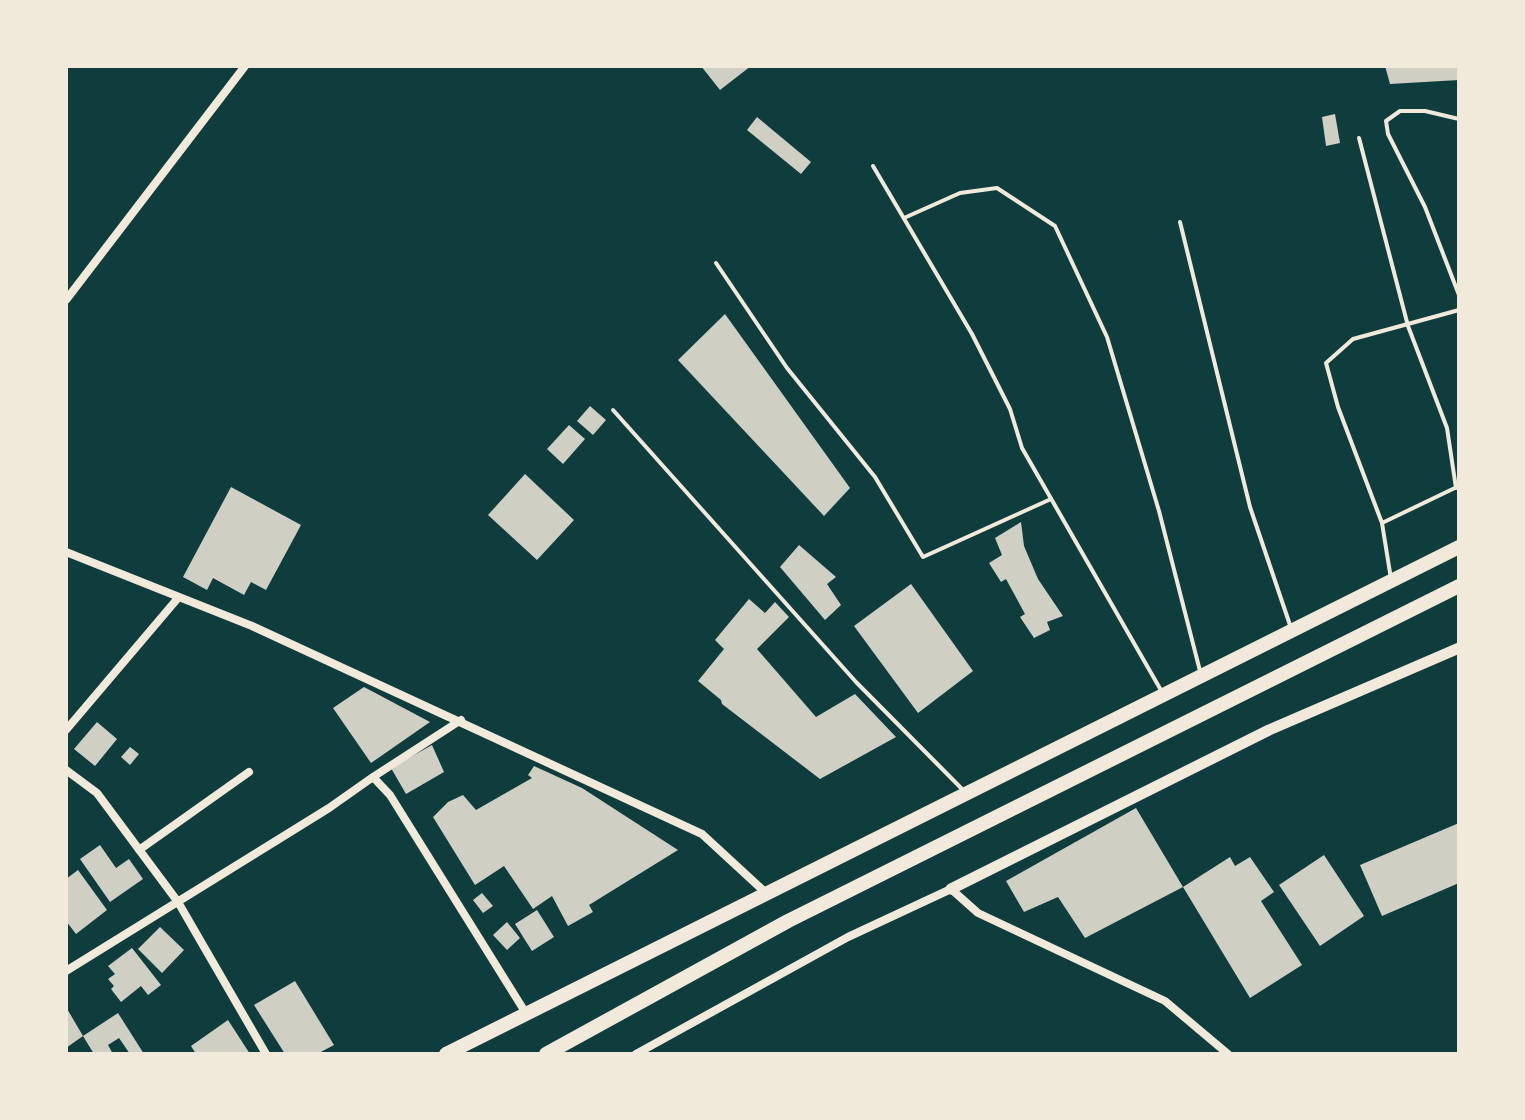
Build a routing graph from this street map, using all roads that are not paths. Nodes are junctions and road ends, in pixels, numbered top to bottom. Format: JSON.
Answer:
{"nodes":[{"id":1,"x":245,"y":66,"type":"edge"},
{"id":2,"x":1459,"y":119,"type":"edge"},
{"id":3,"x":1359,"y":138,"type":"dead end"},
{"id":4,"x":873,"y":166,"type":"dead end"},
{"id":5,"x":904,"y":218,"type":"junction"},
{"id":6,"x":1180,"y":222,"type":"dead end"},
{"id":7,"x":716,"y":263,"type":"dead end"},
{"id":8,"x":1459,"y":295,"type":"edge"},
{"id":9,"x":66,"y":300,"type":"edge"},
{"id":10,"x":1459,"y":310,"type":"edge"},
{"id":11,"x":1408,"y":326,"type":"junction"},
{"id":12,"x":613,"y":410,"type":"dead end"},
{"id":13,"x":1458,"y":487,"type":"edge"},
{"id":14,"x":1051,"y":499,"type":"junction"},
{"id":15,"x":1382,"y":523,"type":"junction"},
{"id":16,"x":1459,"y":547,"type":"edge"},
{"id":17,"x":66,"y":552,"type":"edge"},
{"id":18,"x":1391,"y":581,"type":"junction"},
{"id":19,"x":1459,"y":586,"type":"edge"},
{"id":20,"x":178,"y":598,"type":"junction"},
{"id":21,"x":1292,"y":631,"type":"junction"},
{"id":22,"x":1459,"y":648,"type":"edge"},
{"id":23,"x":1201,"y":676,"type":"junction"},
{"id":24,"x":1164,"y":695,"type":"junction"},
{"id":25,"x":461,"y":720,"type":"junction"},
{"id":26,"x":66,"y":730,"type":"edge"},
{"id":27,"x":66,"y":770,"type":"edge"},
{"id":28,"x":249,"y":772,"type":"dead end"},
{"id":29,"x":373,"y":777,"type":"junction"},
{"id":30,"x":966,"y":793,"type":"junction"},
{"id":31,"x":139,"y":850,"type":"junction"},
{"id":32,"x":951,"y":889,"type":"junction"},
{"id":33,"x":766,"y":893,"type":"junction"},
{"id":34,"x":178,"y":902,"type":"junction"},
{"id":35,"x":66,"y":971,"type":"edge"},
{"id":36,"x":527,"y":1015,"type":"junction"},
{"id":37,"x":266,"y":1054,"type":"edge"},
{"id":38,"x":446,"y":1054,"type":"edge"},
{"id":39,"x":546,"y":1054,"type":"edge"},
{"id":40,"x":636,"y":1054,"type":"edge"},
{"id":41,"x":1228,"y":1054,"type":"edge"}],
"edges":[{"from":1,"to":9,"type":"street"},
{"from":2,"to":8,"type":"lane"},
{"from":3,"to":11,"type":"lane"},
{"from":4,"to":5,"type":"lane"},
{"from":5,"to":14,"type":"lane"},
{"from":5,"to":23,"type":"lane"},
{"from":6,"to":21,"type":"lane"},
{"from":7,"to":14,"type":"lane"},
{"from":10,"to":11,"type":"lane"},
{"from":11,"to":13,"type":"lane"},
{"from":11,"to":15,"type":"lane"},
{"from":12,"to":30,"type":"lane"},
{"from":13,"to":15,"type":"lane"},
{"from":14,"to":24,"type":"lane"},
{"from":15,"to":18,"type":"lane"},
{"from":16,"to":18,"type":"highway"},
{"from":17,"to":20,"type":"street"},
{"from":18,"to":21,"type":"highway"},
{"from":19,"to":39,"type":"highway"},
{"from":20,"to":25,"type":"street"},
{"from":20,"to":26,"type":"street"},
{"from":21,"to":23,"type":"highway"},
{"from":22,"to":32,"type":"street"},
{"from":23,"to":24,"type":"highway"},
{"from":24,"to":30,"type":"highway"},
{"from":25,"to":29,"type":"street"},
{"from":25,"to":33,"type":"street"},
{"from":27,"to":31,"type":"street"},
{"from":28,"to":31,"type":"street"},
{"from":29,"to":34,"type":"street"},
{"from":29,"to":36,"type":"street"},
{"from":30,"to":33,"type":"highway"},
{"from":31,"to":34,"type":"street"},
{"from":32,"to":40,"type":"street"},
{"from":32,"to":41,"type":"street"},
{"from":33,"to":36,"type":"highway"},
{"from":34,"to":35,"type":"street"},
{"from":34,"to":37,"type":"street"},
{"from":36,"to":38,"type":"highway"}]}
